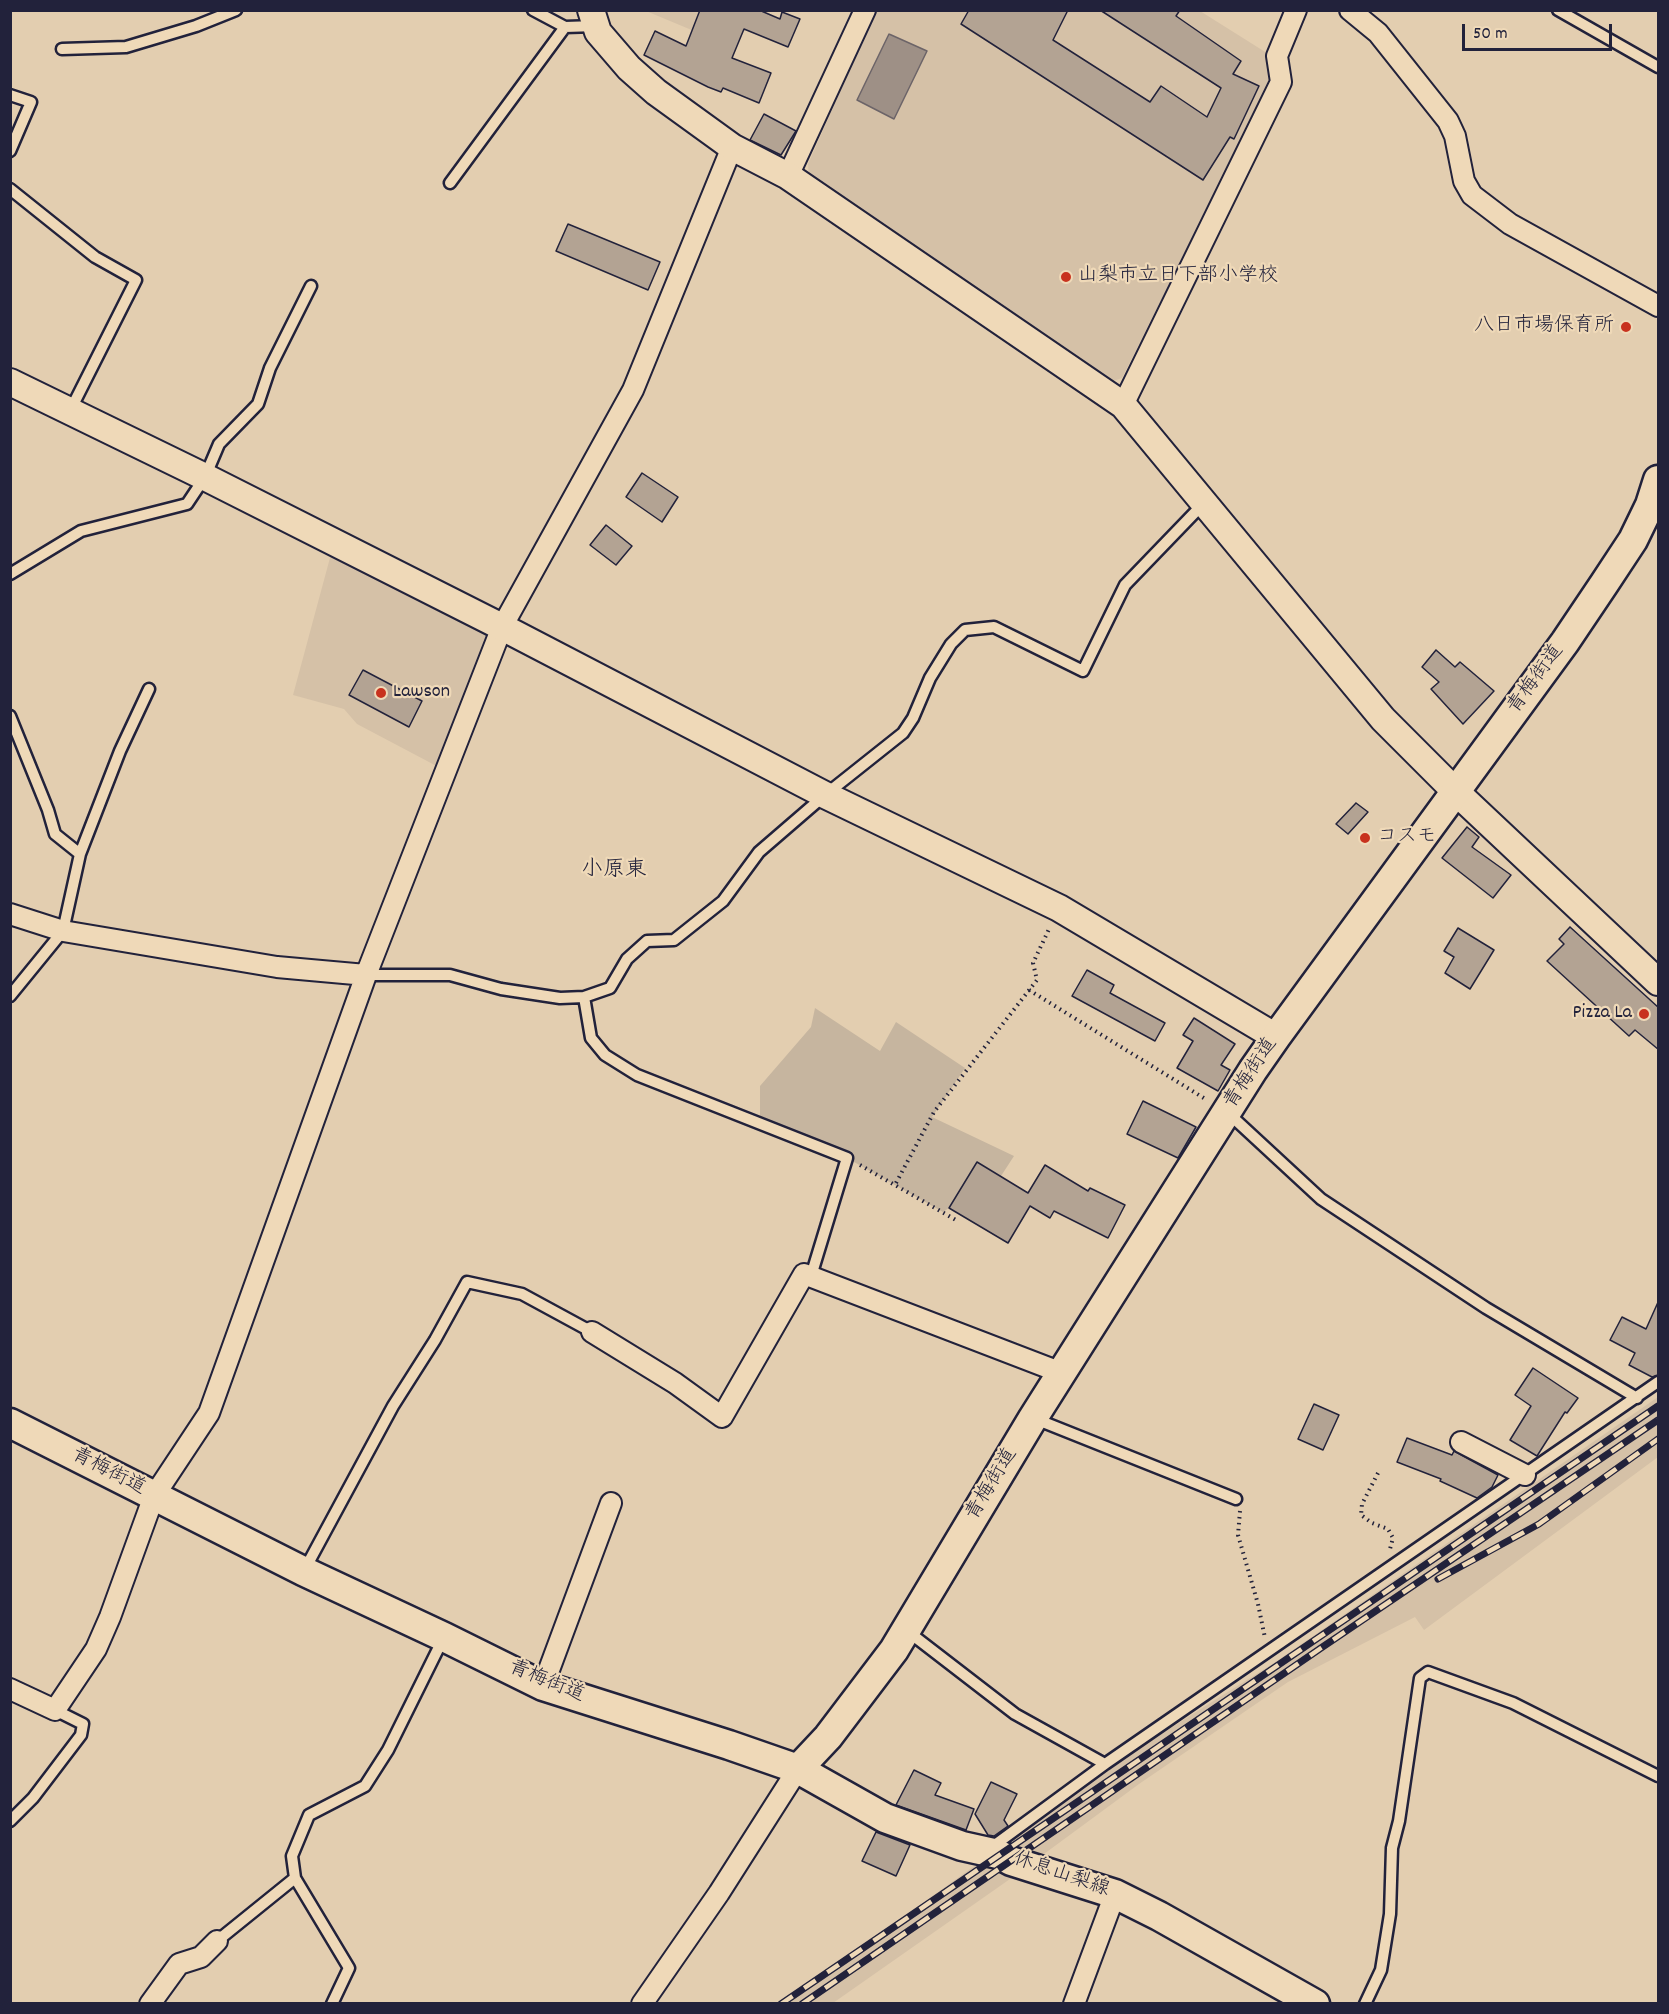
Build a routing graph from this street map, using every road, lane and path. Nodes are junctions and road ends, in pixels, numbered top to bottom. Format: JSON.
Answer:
{"nodes":[{"id":1,"x":236,"y":10,"type":"edge"},
{"id":2,"x":533,"y":10,"type":"edge"},
{"id":3,"x":865,"y":10,"type":"edge"},
{"id":4,"x":1296,"y":10,"type":"edge"},
{"id":5,"x":1350,"y":10,"type":"edge"},
{"id":6,"x":1558,"y":10,"type":"edge"},
{"id":7,"x":594,"y":18,"type":"edge"},
{"id":8,"x":565,"y":27,"type":"junction"},
{"id":9,"x":62,"y":49,"type":"dead end"},
{"id":10,"x":1659,"y":67,"type":"edge"},
{"id":11,"x":10,"y":95,"type":"edge"},
{"id":12,"x":732,"y":147,"type":"junction"},
{"id":13,"x":10,"y":151,"type":"edge"},
{"id":14,"x":788,"y":176,"type":"junction"},
{"id":15,"x":450,"y":183,"type":"dead end"},
{"id":16,"x":10,"y":189,"type":"edge"},
{"id":17,"x":311,"y":286,"type":"dead end"},
{"id":18,"x":1659,"y":306,"type":"edge"},
{"id":19,"x":10,"y":382,"type":"edge"},
{"id":20,"x":1124,"y":405,"type":"junction"},
{"id":21,"x":70,"y":411,"type":"junction"},
{"id":22,"x":205,"y":477,"type":"junction"},
{"id":23,"x":1656,"y":497,"type":"edge"},
{"id":24,"x":1204,"y":503,"type":"junction"},
{"id":25,"x":10,"y":574,"type":"edge"},
{"id":26,"x":502,"y":627,"type":"junction"},
{"id":27,"x":149,"y":689,"type":"dead end"},
{"id":28,"x":10,"y":716,"type":"edge"},
{"id":29,"x":1455,"y":791,"type":"junction"},
{"id":30,"x":825,"y":795,"type":"junction"},
{"id":31,"x":80,"y":854,"type":"junction"},
{"id":32,"x":1059,"y":908,"type":"junction"},
{"id":33,"x":10,"y":914,"type":"edge"},
{"id":34,"x":63,"y":931,"type":"junction"},
{"id":35,"x":366,"y":975,"type":"junction"},
{"id":36,"x":1659,"y":982,"type":"edge"},
{"id":37,"x":1029,"y":990,"type":"junction"},
{"id":38,"x":10,"y":996,"type":"edge"},
{"id":39,"x":584,"y":997,"type":"junction"},
{"id":40,"x":1276,"y":1037,"type":"junction"},
{"id":41,"x":1227,"y":1112,"type":"junction"},
{"id":42,"x":846,"y":1158,"type":"junction"},
{"id":43,"x":896,"y":1183,"type":"junction"},
{"id":44,"x":956,"y":1220,"type":"dead end"},
{"id":45,"x":811,"y":1276,"type":"junction"},
{"id":46,"x":592,"y":1332,"type":"joint"},
{"id":47,"x":1062,"y":1373,"type":"junction"},
{"id":48,"x":1659,"y":1382,"type":"edge"},
{"id":49,"x":1637,"y":1398,"type":"junction"},
{"id":50,"x":1033,"y":1418,"type":"junction"},
{"id":51,"x":10,"y":1423,"type":"edge"},
{"id":52,"x":1461,"y":1442,"type":"dead end"},
{"id":53,"x":1378,"y":1473,"type":"dead end"},
{"id":54,"x":1525,"y":1475,"type":"junction"},
{"id":55,"x":154,"y":1496,"type":"junction"},
{"id":56,"x":1236,"y":1499,"type":"joint"},
{"id":57,"x":611,"y":1503,"type":"dead end"},
{"id":58,"x":303,"y":1571,"type":"junction"},
{"id":59,"x":1383,"y":1573,"type":"junction"},
{"id":60,"x":906,"y":1630,"type":"junction"},
{"id":61,"x":444,"y":1637,"type":"junction"},
{"id":62,"x":1268,"y":1651,"type":"junction"},
{"id":63,"x":543,"y":1686,"type":"junction"},
{"id":64,"x":10,"y":1689,"type":"edge"},
{"id":65,"x":55,"y":1710,"type":"junction"},
{"id":66,"x":1105,"y":1764,"type":"junction"},
{"id":67,"x":798,"y":1768,"type":"junction"},
{"id":68,"x":1659,"y":1776,"type":"edge"},
{"id":69,"x":10,"y":1821,"type":"edge"},
{"id":70,"x":987,"y":1852,"type":"junction"},
{"id":71,"x":295,"y":1878,"type":"junction"},
{"id":72,"x":1115,"y":1894,"type":"junction"},
{"id":73,"x":217,"y":1941,"type":"joint"},
{"id":74,"x":150,"y":2004,"type":"edge"},
{"id":75,"x":332,"y":2004,"type":"edge"},
{"id":76,"x":642,"y":2004,"type":"edge"},
{"id":77,"x":1074,"y":2004,"type":"edge"},
{"id":78,"x":1315,"y":2004,"type":"edge"},
{"id":79,"x":1365,"y":2004,"type":"edge"}],
"edges":[{"from":1,"to":9,"type":"lane"},
{"from":2,"to":8,"type":"lane"},
{"from":3,"to":14,"type":"street"},
{"from":4,"to":20,"type":"street"},
{"from":5,"to":18,"type":"street"},
{"from":6,"to":10,"type":"lane"},
{"from":7,"to":8,"type":"lane"},
{"from":7,"to":12,"type":"street"},
{"from":8,"to":15,"type":"lane"},
{"from":11,"to":13,"type":"lane"},
{"from":12,"to":14,"type":"street"},
{"from":12,"to":26,"type":"street"},
{"from":14,"to":20,"type":"street"},
{"from":16,"to":21,"type":"lane"},
{"from":17,"to":22,"type":"lane"},
{"from":19,"to":21,"type":"street"},
{"from":20,"to":24,"type":"street"},
{"from":21,"to":22,"type":"street"},
{"from":22,"to":25,"type":"lane"},
{"from":22,"to":26,"type":"street"},
{"from":23,"to":29,"type":"main road","name":"青梅街道"},
{"from":24,"to":29,"type":"street"},
{"from":24,"to":30,"type":"lane"},
{"from":26,"to":30,"type":"street"},
{"from":26,"to":35,"type":"street"},
{"from":27,"to":31,"type":"lane"},
{"from":28,"to":31,"type":"lane"},
{"from":29,"to":36,"type":"street"},
{"from":29,"to":40,"type":"main road","name":"青梅街道"},
{"from":30,"to":32,"type":"street"},
{"from":30,"to":39,"type":"lane"},
{"from":31,"to":34,"type":"lane"},
{"from":32,"to":37,"type":"path"},
{"from":32,"to":40,"type":"street"},
{"from":33,"to":34,"type":"street"},
{"from":34,"to":35,"type":"street"},
{"from":34,"to":38,"type":"lane"},
{"from":35,"to":39,"type":"lane"},
{"from":35,"to":55,"type":"street"},
{"from":37,"to":41,"type":"path"},
{"from":37,"to":43,"type":"path"},
{"from":39,"to":42,"type":"lane"},
{"from":40,"to":41,"type":"main road","name":"青梅街道"},
{"from":41,"to":47,"type":"main road","name":"青梅街道"},
{"from":41,"to":49,"type":"lane"},
{"from":42,"to":43,"type":"path"},
{"from":42,"to":45,"type":"lane"},
{"from":43,"to":44,"type":"path"},
{"from":45,"to":46,"type":"street"},
{"from":45,"to":47,"type":"street"},
{"from":46,"to":58,"type":"lane"},
{"from":47,"to":50,"type":"main road","name":"青梅街道"},
{"from":48,"to":49,"type":"lane"},
{"from":49,"to":54,"type":"lane"},
{"from":50,"to":56,"type":"lane"},
{"from":50,"to":60,"type":"main road","name":"青梅街道"},
{"from":51,"to":55,"type":"main road","name":"青梅街道"},
{"from":52,"to":54,"type":"street"},
{"from":53,"to":59,"type":"path"},
{"from":54,"to":59,"type":"lane"},
{"from":55,"to":58,"type":"main road","name":"青梅街道"},
{"from":55,"to":65,"type":"street"},
{"from":56,"to":62,"type":"path"},
{"from":57,"to":63,"type":"street"},
{"from":58,"to":61,"type":"main road","name":"青梅街道"},
{"from":59,"to":62,"type":"lane"},
{"from":60,"to":66,"type":"lane"},
{"from":60,"to":67,"type":"main road","name":"青梅街道"},
{"from":61,"to":63,"type":"main road","name":"青梅街道"},
{"from":61,"to":71,"type":"lane"},
{"from":62,"to":66,"type":"lane"},
{"from":63,"to":67,"type":"main road","name":"青梅街道"},
{"from":64,"to":65,"type":"street"},
{"from":65,"to":69,"type":"lane"},
{"from":66,"to":70,"type":"lane"},
{"from":67,"to":70,"type":"main road","name":"休息山梨線"},
{"from":67,"to":76,"type":"street"},
{"from":68,"to":79,"type":"lane"},
{"from":70,"to":72,"type":"main road","name":"休息山梨線"},
{"from":71,"to":73,"type":"lane"},
{"from":71,"to":75,"type":"lane"},
{"from":72,"to":77,"type":"street"},
{"from":72,"to":78,"type":"main road","name":"休息山梨線"},
{"from":73,"to":74,"type":"street"}]}
